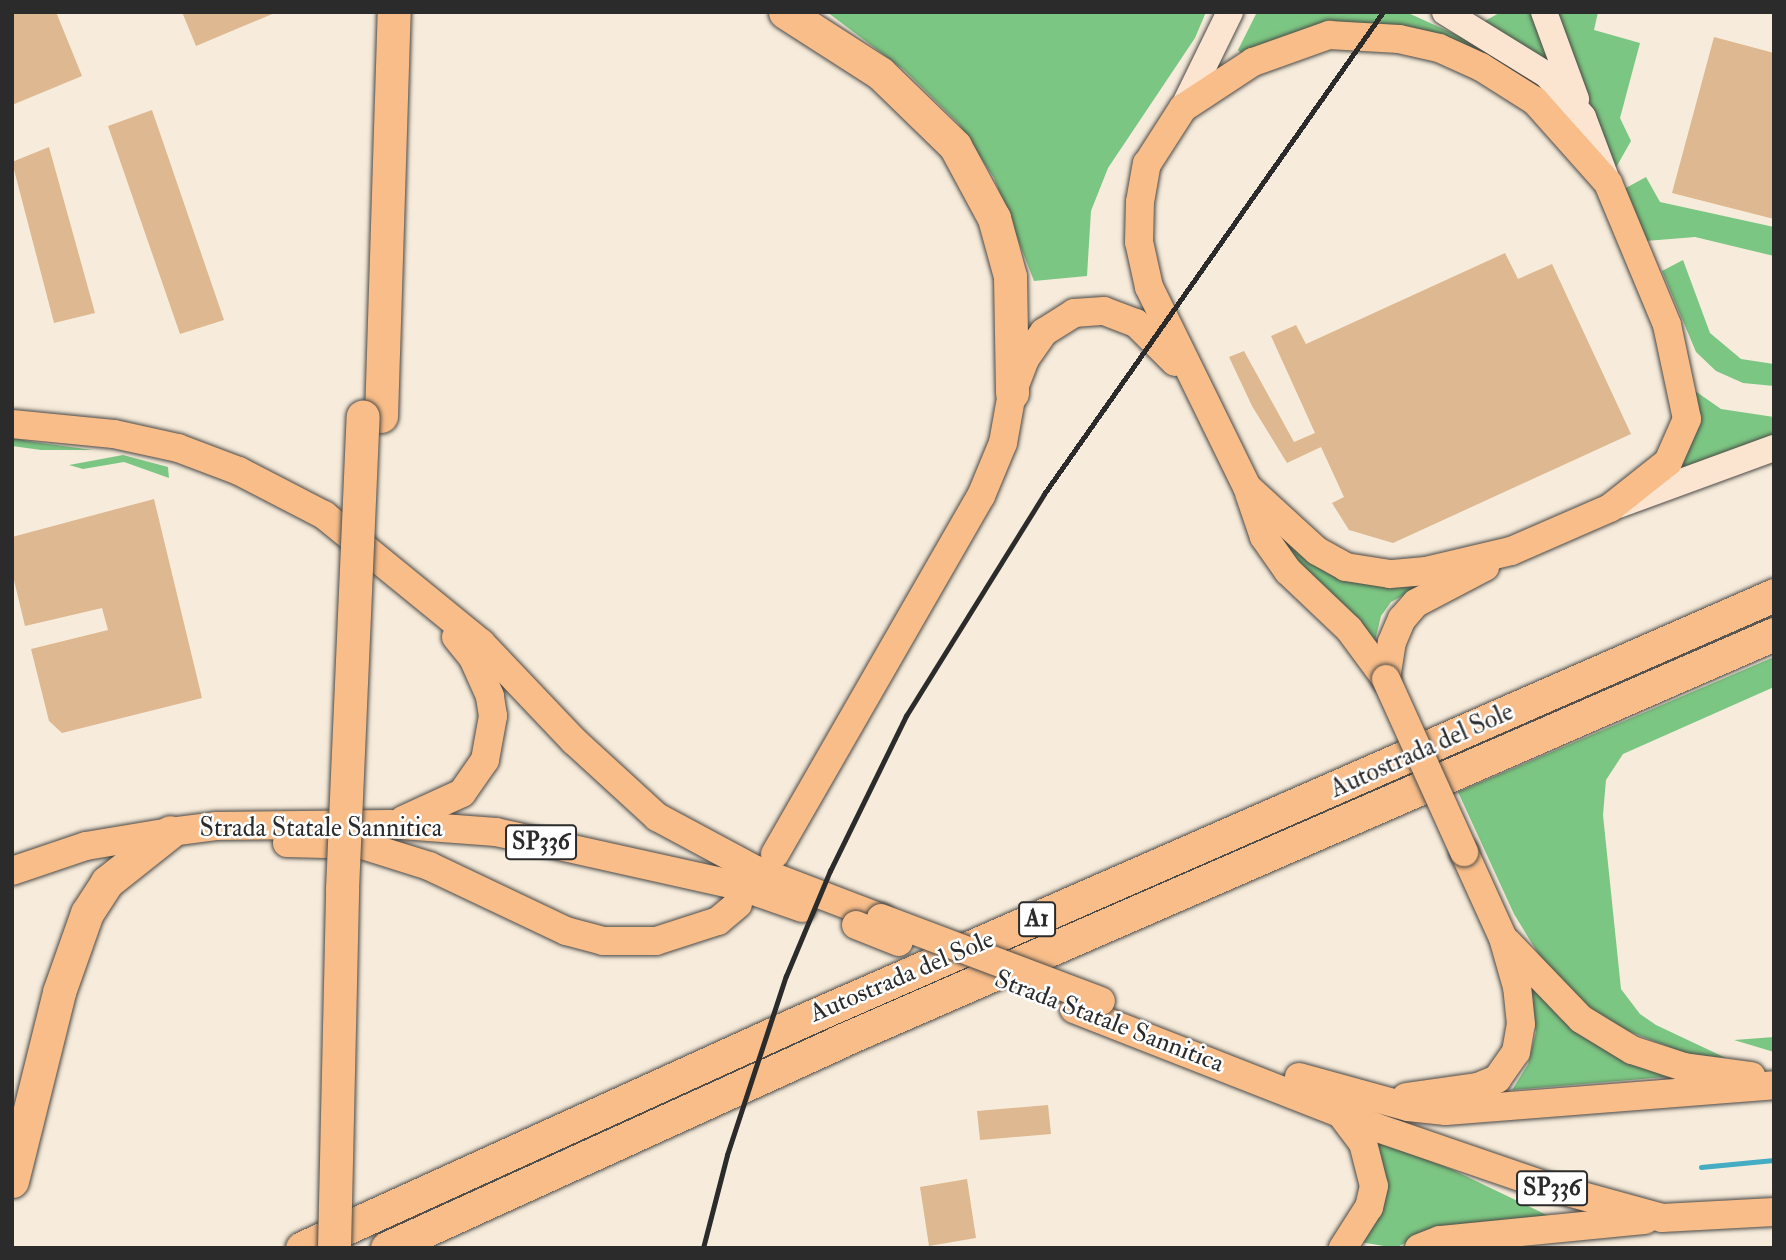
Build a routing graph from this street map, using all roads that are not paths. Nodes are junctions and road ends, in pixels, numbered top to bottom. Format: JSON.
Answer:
{"nodes":[{"id":1,"x":375,"y":12,"type":"edge"},
{"id":2,"x":394,"y":12,"type":"edge"},
{"id":3,"x":785,"y":12,"type":"edge"},
{"id":4,"x":1230,"y":12,"type":"edge"},
{"id":5,"x":1244,"y":12,"type":"edge"},
{"id":6,"x":1544,"y":12,"type":"edge"},
{"id":7,"x":1458,"y":14,"type":"edge"},
{"id":8,"x":1215,"y":42,"type":"junction"},
{"id":9,"x":1183,"y":108,"type":"junction"},
{"id":10,"x":1583,"y":117,"type":"junction"},
{"id":11,"x":1608,"y":183,"type":"junction"},
{"id":12,"x":1012,"y":393,"type":"junction"},
{"id":13,"x":1207,"y":407,"type":"junction"},
{"id":14,"x":12,"y":414,"type":"edge"},
{"id":15,"x":372,"y":416,"type":"junction"},
{"id":16,"x":12,"y":424,"type":"edge"},
{"id":17,"x":55,"y":426,"type":"junction"},
{"id":18,"x":1774,"y":448,"type":"edge"},
{"id":19,"x":1247,"y":486,"type":"junction"},
{"id":20,"x":1610,"y":508,"type":"junction"},
{"id":21,"x":1511,"y":551,"type":"junction"},
{"id":22,"x":414,"y":586,"type":"junction"},
{"id":23,"x":1774,"y":595,"type":"edge"},
{"id":24,"x":1774,"y":634,"type":"edge"},
{"id":25,"x":1387,"y":679,"type":"junction"},
{"id":26,"x":389,"y":824,"type":"junction"},
{"id":27,"x":216,"y":826,"type":"junction"},
{"id":28,"x":170,"y":832,"type":"junction"},
{"id":29,"x":775,"y":854,"type":"dead end"},
{"id":30,"x":12,"y":872,"type":"edge"},
{"id":31,"x":738,"y":905,"type":"dead end"},
{"id":32,"x":868,"y":922,"type":"junction"},
{"id":33,"x":1503,"y":938,"type":"junction"},
{"id":34,"x":1087,"y":1005,"type":"junction"},
{"id":35,"x":1774,"y":1077,"type":"edge"},
{"id":36,"x":1774,"y":1085,"type":"edge"},
{"id":37,"x":1390,"y":1101,"type":"junction"},
{"id":38,"x":29,"y":1110,"type":"junction"},
{"id":39,"x":1339,"y":1112,"type":"junction"},
{"id":40,"x":12,"y":1144,"type":"edge"},
{"id":41,"x":12,"y":1181,"type":"edge"},
{"id":42,"x":1774,"y":1212,"type":"edge"},
{"id":43,"x":1662,"y":1218,"type":"junction"},
{"id":44,"x":302,"y":1248,"type":"edge"},
{"id":45,"x":334,"y":1248,"type":"edge"},
{"id":46,"x":356,"y":1248,"type":"edge"},
{"id":47,"x":387,"y":1248,"type":"edge"},
{"id":48,"x":1343,"y":1248,"type":"edge"},
{"id":49,"x":1419,"y":1248,"type":"edge"}],
"edges":[{"from":1,"to":15,"type":"highway"},
{"from":2,"to":15,"type":"highway"},
{"from":3,"to":12,"type":"highway"},
{"from":4,"to":8,"type":"main road"},
{"from":5,"to":8,"type":"main road"},
{"from":6,"to":10,"type":"main road"},
{"from":7,"to":10,"type":"main road"},
{"from":8,"to":9,"type":"main road"},
{"from":9,"to":11,"type":"main road"},
{"from":9,"to":13,"type":"main road"},
{"from":10,"to":11,"type":"main road"},
{"from":11,"to":20,"type":"main road"},
{"from":12,"to":13,"type":"main road"},
{"from":12,"to":29,"type":"main road"},
{"from":13,"to":19,"type":"main road"},
{"from":14,"to":17,"type":"main road"},
{"from":15,"to":45,"type":"highway","bridge":true},
{"from":15,"to":46,"type":"highway"},
{"from":16,"to":17,"type":"main road"},
{"from":17,"to":22,"type":"main road"},
{"from":18,"to":20,"type":"main road"},
{"from":19,"to":21,"type":"main road"},
{"from":19,"to":25,"type":"main road","name":"Strada Statale Sannitica"},
{"from":20,"to":21,"type":"main road"},
{"from":21,"to":25,"type":"main road"},
{"from":22,"to":26,"type":"main road","number":"SP336"},
{"from":22,"to":32,"type":"main road"},
{"from":23,"to":44,"type":"highway","name":"Autostrada del Sole","number":"A1"},
{"from":24,"to":47,"type":"highway","name":"Autostrada del Sole","number":"A1"},
{"from":25,"to":33,"type":"main road","name":"Strada Statale Sannitica","number":"SP336","bridge":true},
{"from":26,"to":27,"type":"main road","name":"Strada Statale Sannitica","number":"SP336"},
{"from":26,"to":32,"type":"main road","name":"Strada Statale Sannitica","number":"SP336"},
{"from":27,"to":28,"type":"main road","name":"Strada Statale Sannitica","number":"SP336"},
{"from":27,"to":31,"type":"main road"},
{"from":28,"to":30,"type":"main road","name":"Strada Statale Sannitica","number":"SP336"},
{"from":28,"to":38,"type":"highway"},
{"from":32,"to":34,"type":"main road","name":"Strada Statale Sannitica","number":"SP336","bridge":true},
{"from":33,"to":35,"type":"main road","name":"Strada Statale Sannitica","number":"SP336"},
{"from":33,"to":37,"type":"main road","name":"Strada Statale Sannitica","number":"SP336"},
{"from":34,"to":37,"type":"main road","name":"Strada Statale Sannitica","number":"SP336"},
{"from":34,"to":39,"type":"main road","name":"Strada Statale Sannitica","number":"SP336"},
{"from":36,"to":37,"type":"main road","name":"Strada Statale Sannitica","number":"SP336"},
{"from":38,"to":40,"type":"highway"},
{"from":38,"to":41,"type":"highway"},
{"from":39,"to":43,"type":"main road","name":"Strada Statale Sannitica","number":"SP336"},
{"from":39,"to":48,"type":"main road"},
{"from":42,"to":43,"type":"main road","name":"Strada Statale Sannitica","number":"SP336"},
{"from":43,"to":49,"type":"main road","name":"Strada Statale Sannitica"}]}
